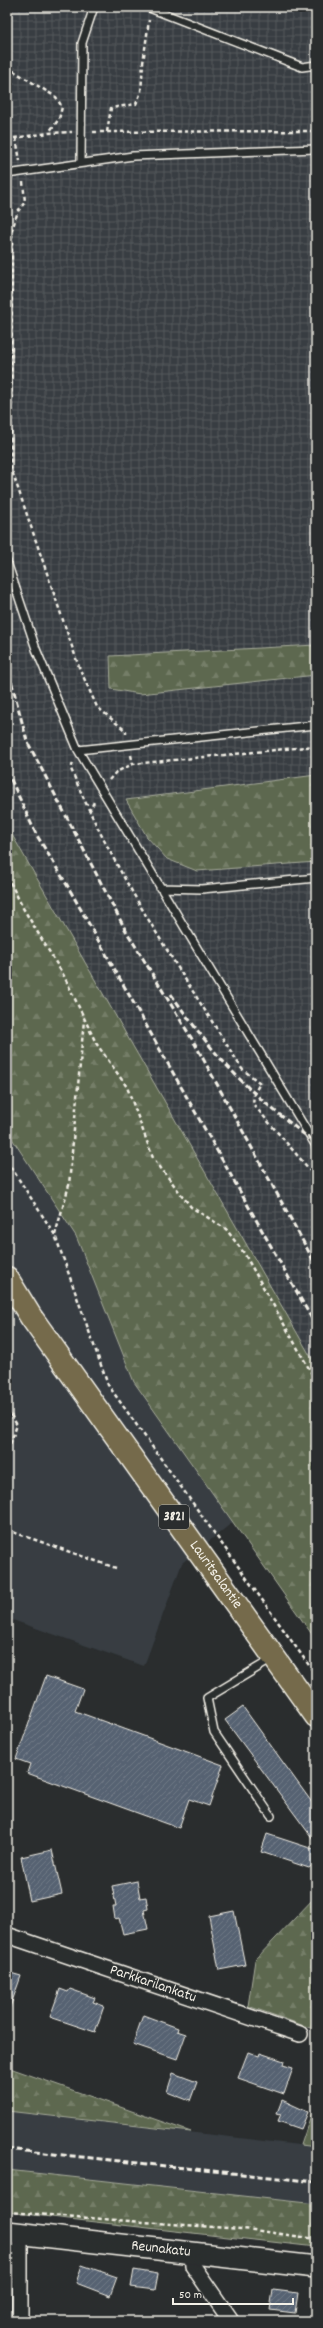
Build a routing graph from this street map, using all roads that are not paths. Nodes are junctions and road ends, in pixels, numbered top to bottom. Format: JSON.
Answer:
{"nodes":[{"id":1,"x":94,"y":7,"type":"edge"},
{"id":2,"x":149,"y":8,"type":"edge"},
{"id":3,"x":316,"y":65,"type":"edge"},
{"id":4,"x":316,"y":149,"type":"edge"},
{"id":5,"x":81,"y":163,"type":"junction"},
{"id":6,"x":7,"y":174,"type":"edge"},
{"id":7,"x":7,"y":562,"type":"edge"},
{"id":8,"x":316,"y":725,"type":"edge"},
{"id":9,"x":78,"y":750,"type":"junction"},
{"id":10,"x":316,"y":878,"type":"edge"},
{"id":11,"x":160,"y":888,"type":"junction"},
{"id":12,"x":316,"y":1146,"type":"edge"},
{"id":13,"x":7,"y":1278,"type":"edge"},
{"id":14,"x":7,"y":1288,"type":"edge"},
{"id":15,"x":31,"y":1317,"type":"junction"},
{"id":16,"x":274,"y":1657,"type":"junction"},
{"id":17,"x":316,"y":1716,"type":"edge"},
{"id":18,"x":271,"y":1816,"type":"dead end"},
{"id":19,"x":7,"y":1935,"type":"edge"},
{"id":20,"x":300,"y":2034,"type":"dead end"},
{"id":21,"x":13,"y":2233,"type":"edge"},
{"id":22,"x":192,"y":2253,"type":"junction"},
{"id":23,"x":316,"y":2267,"type":"edge"},
{"id":24,"x":20,"y":2321,"type":"edge"},
{"id":25,"x":231,"y":2321,"type":"edge"}],
"edges":[{"from":1,"to":5,"type":"lane"},
{"from":2,"to":3,"type":"lane"},
{"from":4,"to":5,"type":"lane"},
{"from":5,"to":6,"type":"lane"},
{"from":7,"to":9,"type":"lane"},
{"from":8,"to":9,"type":"lane"},
{"from":9,"to":11,"type":"lane"},
{"from":10,"to":11,"type":"lane"},
{"from":11,"to":12,"type":"lane"},
{"from":13,"to":15,"type":"main road","name":"Lauritsalantie","number":"3821"},
{"from":14,"to":15,"type":"main road","name":"Lauritsalantie","number":"3821"},
{"from":15,"to":16,"type":"main road","name":"Lauritsalantie","number":"3821"},
{"from":16,"to":17,"type":"main road","name":"Lauritsalantie","number":"3821"},
{"from":16,"to":18,"type":"lane"},
{"from":19,"to":20,"type":"street","name":"Parkkarilankatu"},
{"from":21,"to":22,"type":"main road","name":"Reunakatu"},
{"from":21,"to":24,"type":"street"},
{"from":22,"to":23,"type":"main road","name":"Reunakatu"},
{"from":22,"to":25,"type":"street"}]}
